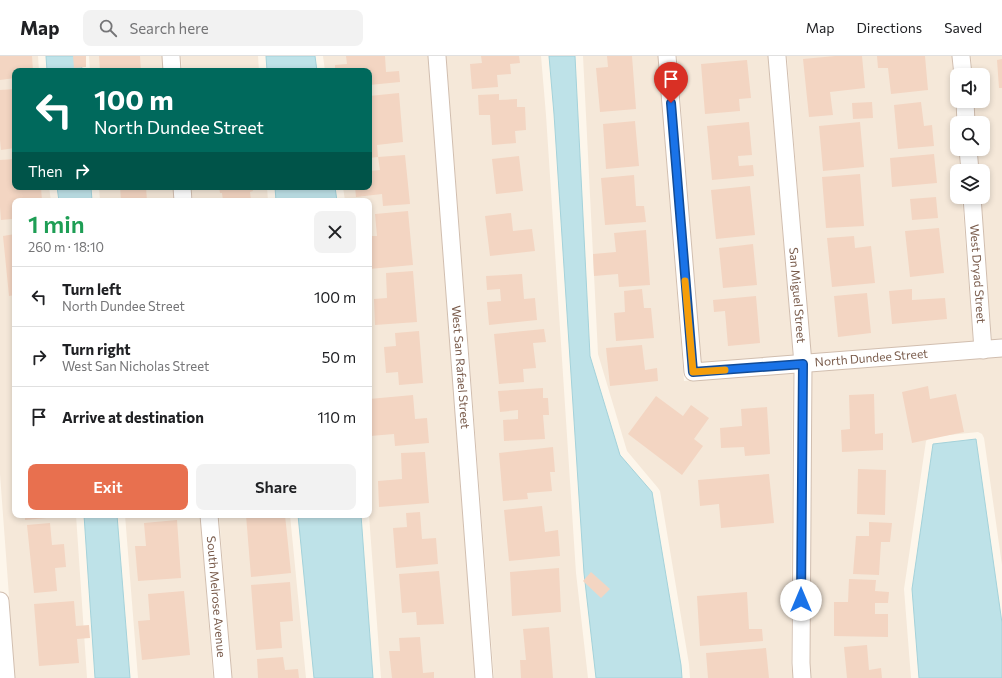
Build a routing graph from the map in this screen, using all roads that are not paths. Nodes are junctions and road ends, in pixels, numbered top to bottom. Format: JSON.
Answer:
{"nodes":[{"id":1,"x":171,"y":56,"type":"edge"},
{"id":2,"x":437,"y":56,"type":"edge"},
{"id":3,"x":667,"y":56,"type":"edge"},
{"id":4,"x":777,"y":56,"type":"edge"},
{"id":5,"x":961,"y":56,"type":"edge"},
{"id":6,"x":172,"y":68,"type":"edge"},
{"id":7,"x":962,"y":68,"type":"edge"},
{"id":8,"x":973,"y":204,"type":"edge"},
{"id":9,"x":1002,"y":348,"type":"edge"},
{"id":10,"x":983,"y":350,"type":"junction"},
{"id":11,"x":803,"y":364,"type":"junction"},
{"id":12,"x":209,"y":518,"type":"edge"},
{"id":13,"x":0,"y":601,"type":"edge"},
{"id":14,"x":6,"y":678,"type":"edge"},
{"id":15,"x":223,"y":678,"type":"edge"},
{"id":16,"x":484,"y":678,"type":"edge"},
{"id":17,"x":802,"y":678,"type":"edge"}],
"edges":[{"from":1,"to":6,"type":"street"},
{"from":2,"to":16,"type":"street","name":"West San Rafael Street"},
{"from":3,"to":11,"type":"street","name":"North Dundee Street"},
{"from":4,"to":11,"type":"street","name":"San Miguel Street"},
{"from":5,"to":7,"type":"street"},
{"from":8,"to":10,"type":"street","name":"West Dryad Street"},
{"from":9,"to":10,"type":"street","name":"North Dundee Street"},
{"from":10,"to":11,"type":"street","name":"North Dundee Street"},
{"from":11,"to":17,"type":"street","name":"San Miguel Street"},
{"from":12,"to":15,"type":"street","name":"South Melrose Avenue"},
{"from":13,"to":14,"type":"street"}]}
